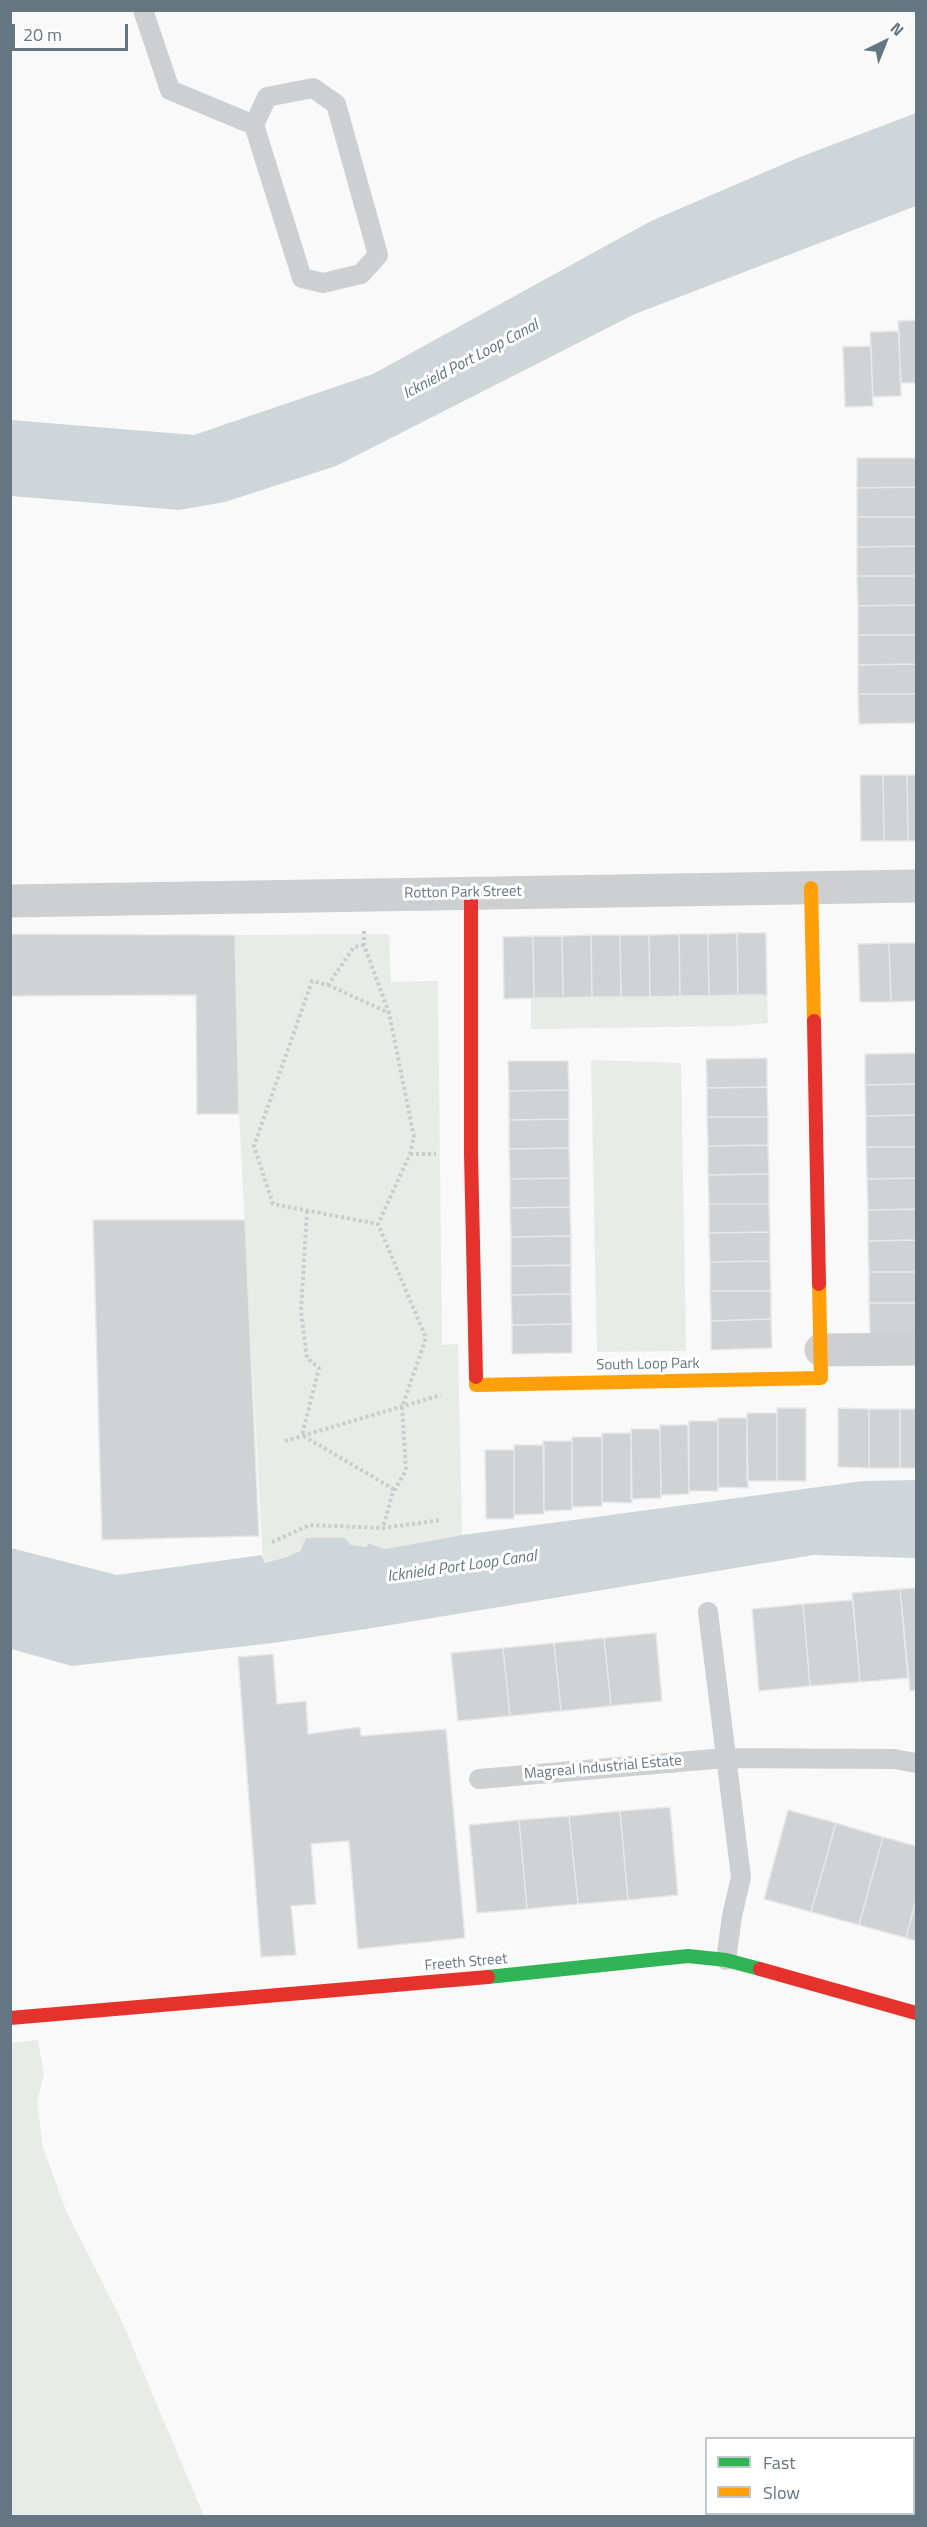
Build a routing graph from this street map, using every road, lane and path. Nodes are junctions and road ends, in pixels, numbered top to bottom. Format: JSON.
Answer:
{"nodes":[{"id":1,"x":143,"y":10,"type":"edge"},
{"id":2,"x":254,"y":125,"type":"junction"},
{"id":3,"x":916,"y":886,"type":"edge"},
{"id":4,"x":811,"y":888,"type":"junction"},
{"id":5,"x":471,"y":893,"type":"junction"},
{"id":6,"x":365,"y":895,"type":"junction"},
{"id":7,"x":10,"y":901,"type":"edge"},
{"id":8,"x":364,"y":945,"type":"junction"},
{"id":9,"x":328,"y":985,"type":"junction"},
{"id":10,"x":389,"y":1013,"type":"junction"},
{"id":11,"x":307,"y":1211,"type":"junction"},
{"id":12,"x":378,"y":1224,"type":"junction"},
{"id":13,"x":916,"y":1349,"type":"edge"},
{"id":14,"x":821,"y":1350,"type":"junction"},
{"id":15,"x":402,"y":1407,"type":"junction"},
{"id":16,"x":302,"y":1435,"type":"junction"},
{"id":17,"x":285,"y":1441,"type":"dead end"},
{"id":18,"x":395,"y":1490,"type":"junction"},
{"id":19,"x":441,"y":1520,"type":"dead end"},
{"id":20,"x":384,"y":1528,"type":"junction"},
{"id":21,"x":272,"y":1542,"type":"dead end"},
{"id":22,"x":708,"y":1612,"type":"dead end"},
{"id":23,"x":726,"y":1758,"type":"junction"},
{"id":24,"x":916,"y":1763,"type":"edge"},
{"id":25,"x":479,"y":1779,"type":"dead end"},
{"id":26,"x":726,"y":1960,"type":"junction"},
{"id":27,"x":916,"y":2013,"type":"edge"},
{"id":28,"x":10,"y":2018,"type":"edge"}],
"edges":[{"from":1,"to":2,"type":"lane"},
{"from":2,"to":2,"type":"lane"},
{"from":3,"to":4,"type":"street","name":"Rotton Park Street"},
{"from":4,"to":5,"type":"street","name":"Rotton Park Street"},
{"from":4,"to":14,"type":"street","name":"South Loop Park"},
{"from":5,"to":6,"type":"street","name":"Rotton Park Street"},
{"from":5,"to":14,"type":"street","name":"South Loop Park"},
{"from":6,"to":7,"type":"street","name":"Rotton Park Street"},
{"from":6,"to":8,"type":"path"},
{"from":8,"to":9,"type":"path"},
{"from":8,"to":10,"type":"path"},
{"from":9,"to":10,"type":"path"},
{"from":9,"to":11,"type":"path"},
{"from":10,"to":12,"type":"path"},
{"from":11,"to":12,"type":"path"},
{"from":11,"to":16,"type":"path"},
{"from":12,"to":15,"type":"path"},
{"from":13,"to":14,"type":"street"},
{"from":15,"to":16,"type":"path"},
{"from":15,"to":18,"type":"path"},
{"from":16,"to":17,"type":"path"},
{"from":16,"to":18,"type":"path"},
{"from":18,"to":20,"type":"path"},
{"from":19,"to":20,"type":"path"},
{"from":20,"to":21,"type":"path"},
{"from":22,"to":23,"type":"lane"},
{"from":23,"to":24,"type":"lane","name":"Magreal Industrial Estate"},
{"from":23,"to":25,"type":"lane","name":"Magreal Industrial Estate"},
{"from":23,"to":26,"type":"lane"},
{"from":26,"to":27,"type":"street","name":"Freeth Street"},
{"from":26,"to":28,"type":"street","name":"Freeth Street"}]}
